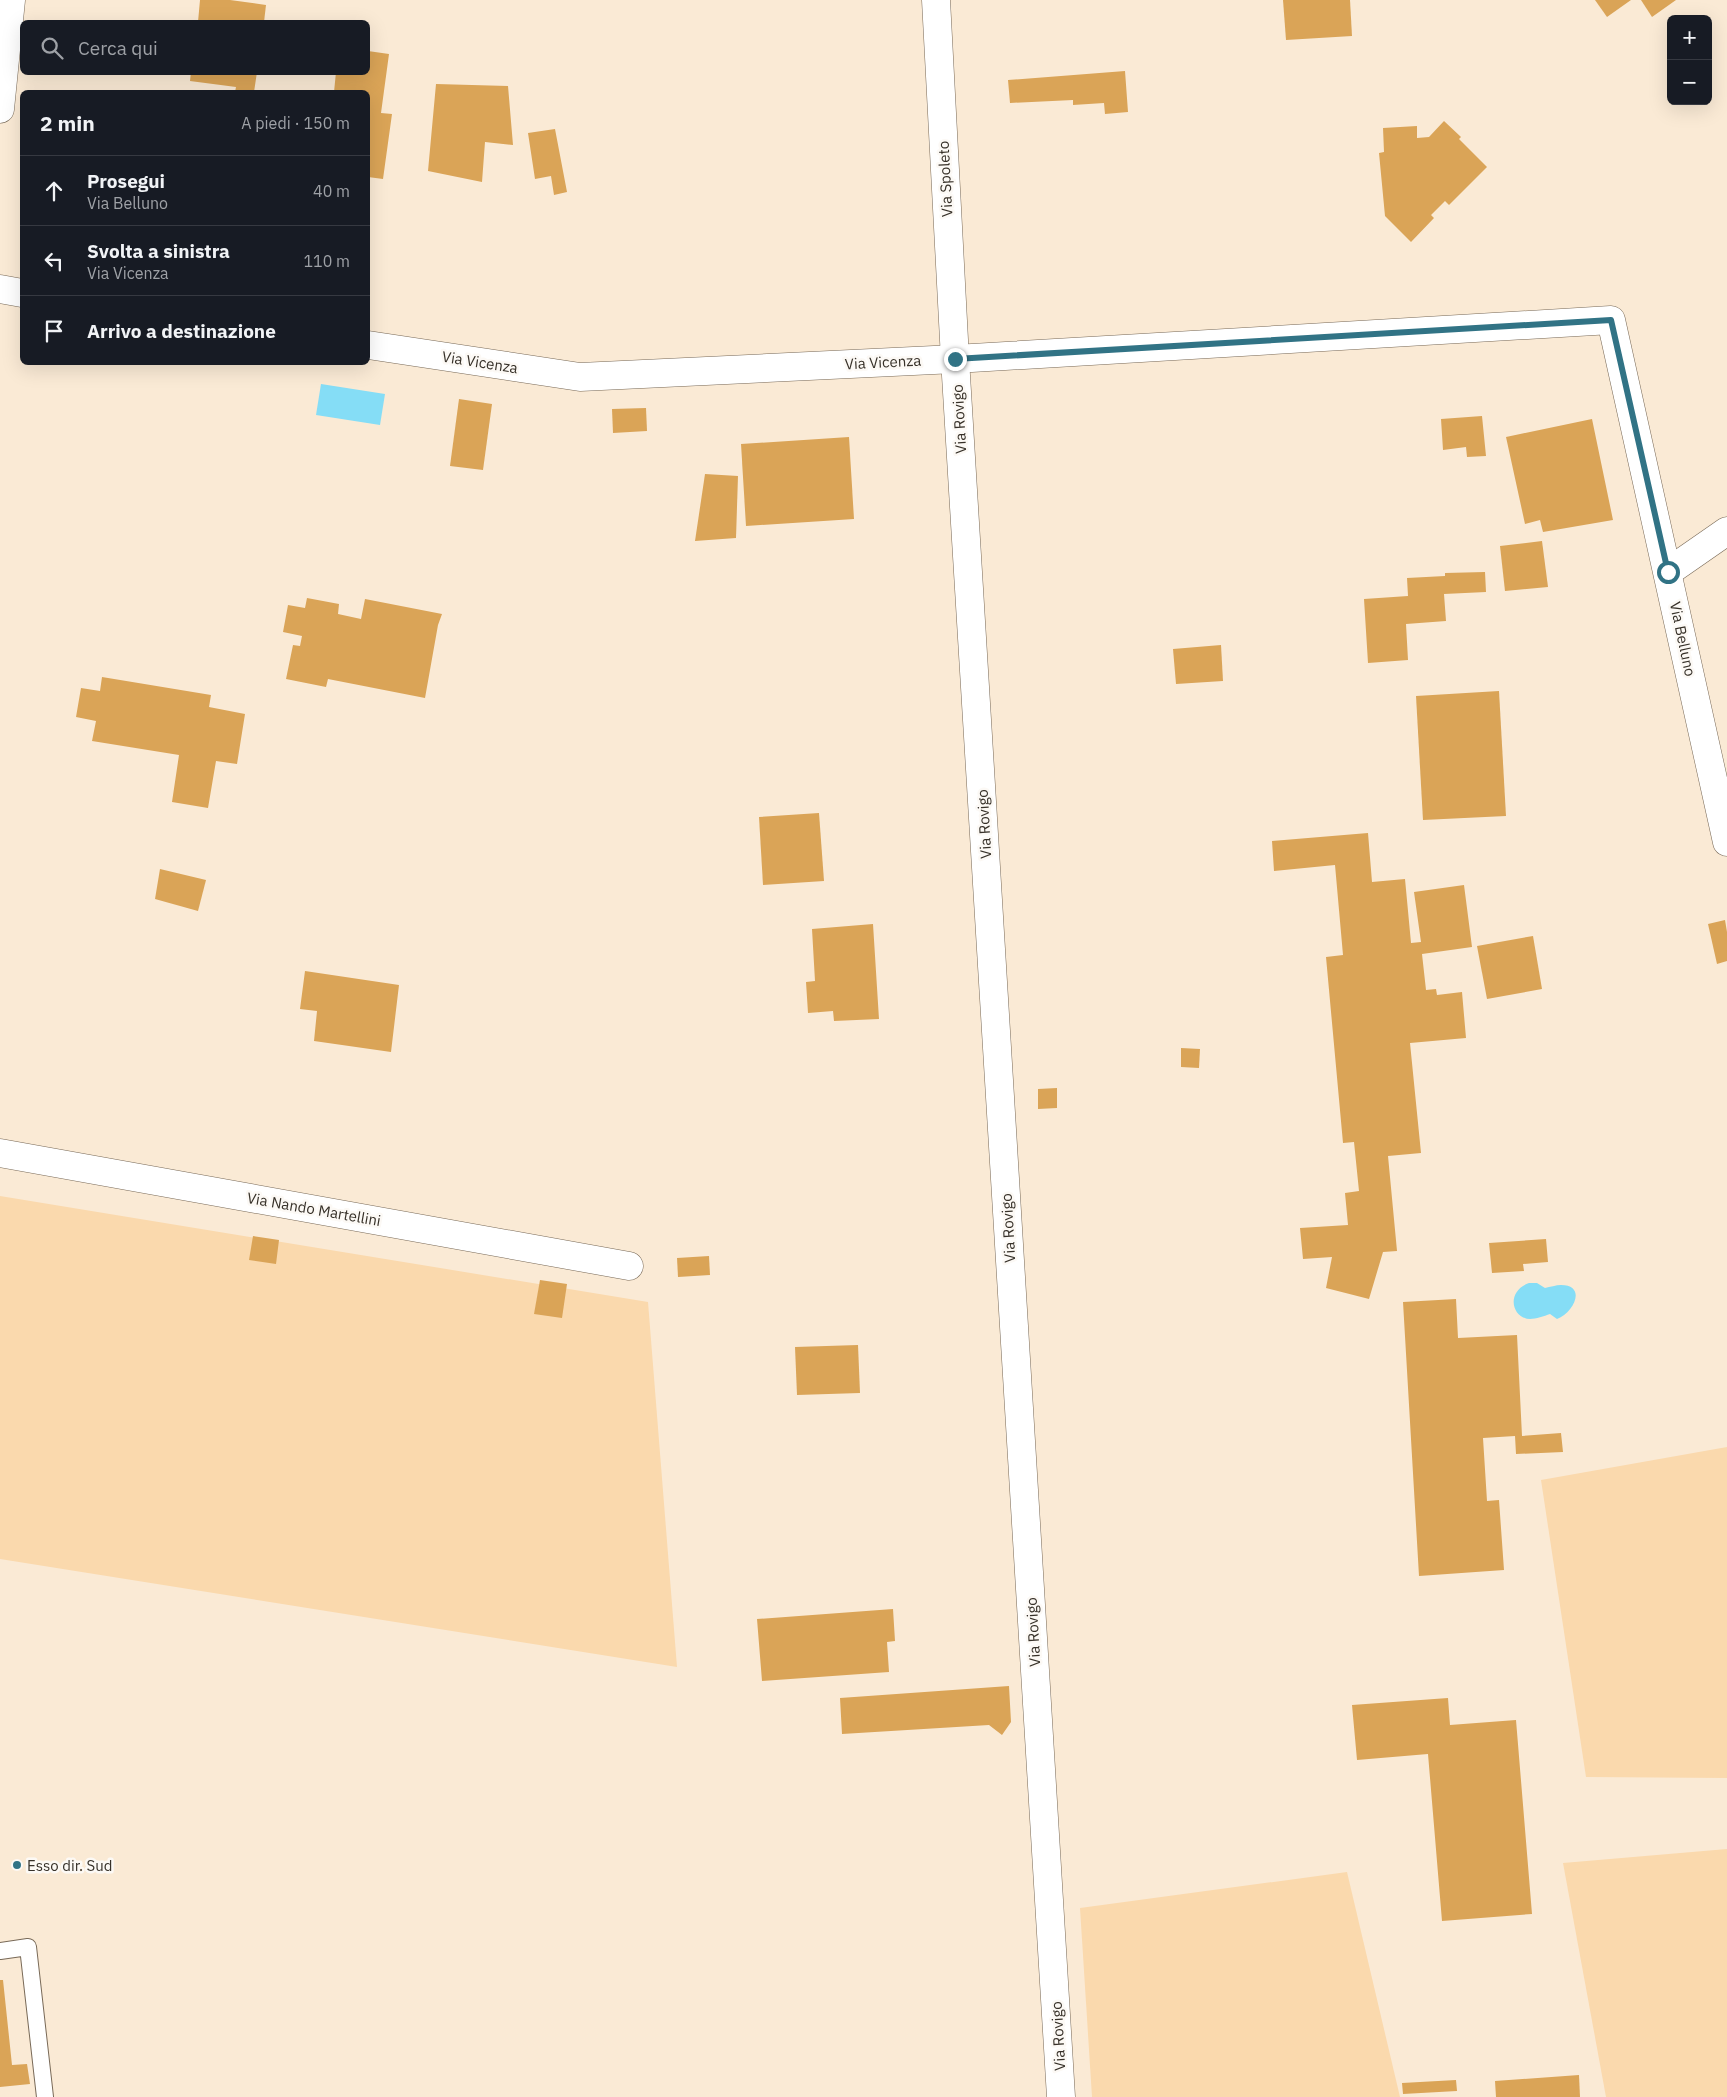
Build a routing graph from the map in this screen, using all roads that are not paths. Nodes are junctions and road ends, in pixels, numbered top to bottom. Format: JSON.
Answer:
{"nodes":[{"id":1,"x":11,"y":0,"type":"edge"},
{"id":2,"x":936,"y":0,"type":"edge"},
{"id":3,"x":0,"y":109,"type":"edge"},
{"id":4,"x":0,"y":289,"type":"edge"},
{"id":5,"x":20,"y":293,"type":"edge"},
{"id":6,"x":1611,"y":320,"type":"joint"},
{"id":7,"x":370,"y":345,"type":"edge"},
{"id":8,"x":955,"y":359,"type":"junction"},
{"id":9,"x":1727,"y":531,"type":"edge"},
{"id":10,"x":1668,"y":572,"type":"junction"},
{"id":11,"x":1727,"y":842,"type":"edge"},
{"id":12,"x":0,"y":1153,"type":"edge"},
{"id":13,"x":629,"y":1266,"type":"dead end"},
{"id":14,"x":0,"y":1951,"type":"edge"},
{"id":15,"x":45,"y":2097,"type":"edge"},
{"id":16,"x":1061,"y":2097,"type":"edge"}],
"edges":[{"from":1,"to":3,"type":"street"},
{"from":2,"to":8,"type":"street","name":"Via Spoleto"},
{"from":4,"to":5,"type":"street"},
{"from":6,"to":8,"type":"street","name":"Via Vicenza"},
{"from":6,"to":10,"type":"street","name":"Via Belluno"},
{"from":7,"to":8,"type":"street","name":"Via Vicenza"},
{"from":8,"to":16,"type":"street","name":"Via Rovigo"},
{"from":9,"to":10,"type":"street"},
{"from":10,"to":11,"type":"street","name":"Via Belluno"},
{"from":12,"to":13,"type":"street","name":"Via Nando Martellini"},
{"from":14,"to":15,"type":"lane"}]}
